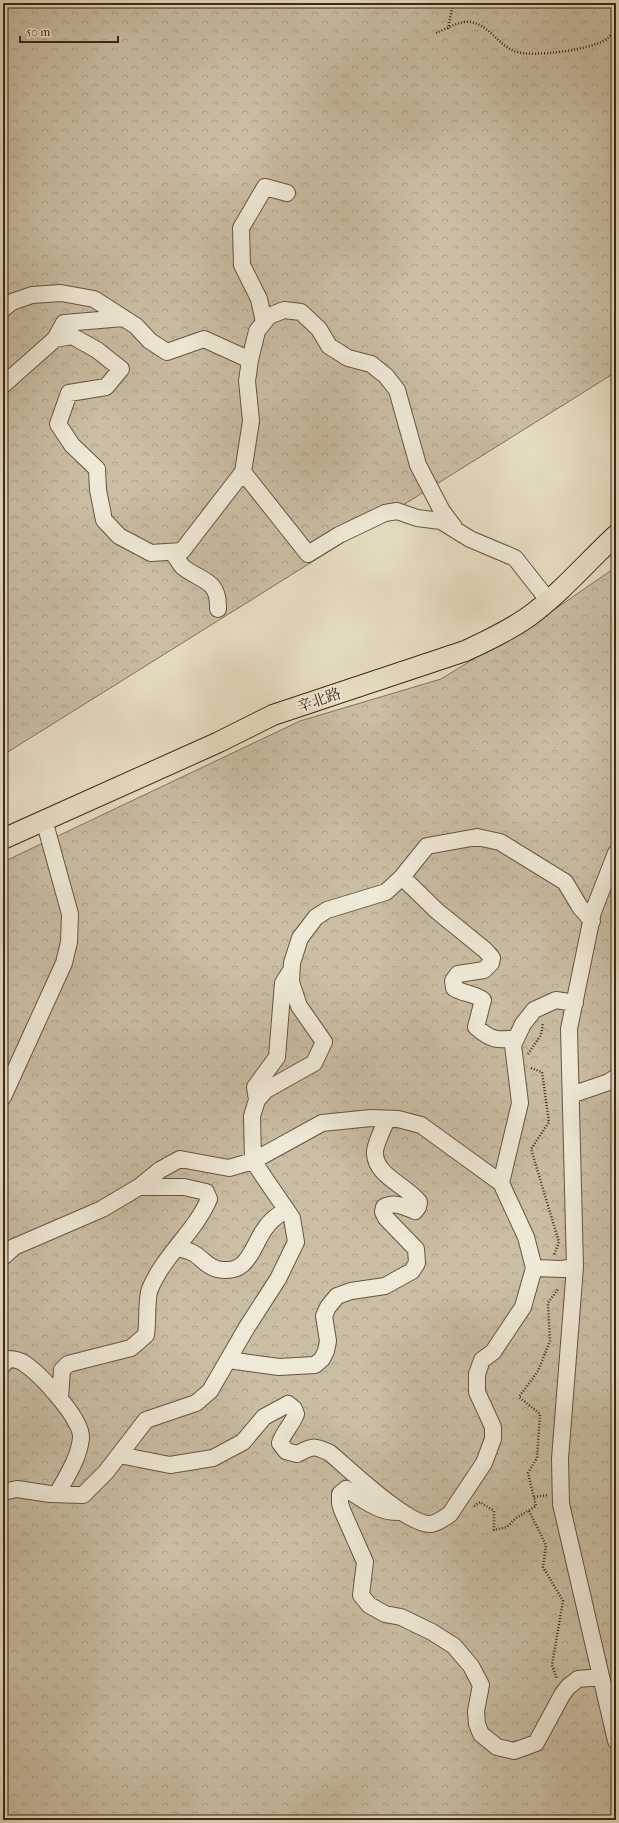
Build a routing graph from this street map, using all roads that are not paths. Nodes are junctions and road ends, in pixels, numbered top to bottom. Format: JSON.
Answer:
{"nodes":[{"id":1,"x":287,"y":194,"type":"dead end"},
{"id":2,"x":3,"y":309,"type":"edge"},
{"id":3,"x":124,"y":318,"type":"junction"},
{"id":4,"x":264,"y":322,"type":"junction"},
{"id":5,"x":55,"y":339,"type":"junction"},
{"id":6,"x":250,"y":360,"type":"junction"},
{"id":7,"x":3,"y":385,"type":"edge"},
{"id":8,"x":243,"y":472,"type":"junction"},
{"id":9,"x":457,"y":531,"type":"junction"},
{"id":10,"x":616,"y":535,"type":"edge"},
{"id":11,"x":172,"y":552,"type":"junction"},
{"id":12,"x":548,"y":600,"type":"junction"},
{"id":13,"x":218,"y":609,"type":"dead end"},
{"id":14,"x":44,"y":820,"type":"junction"},
{"id":15,"x":3,"y":839,"type":"edge"},
{"id":16,"x":616,"y":853,"type":"edge"},
{"id":17,"x":402,"y":877,"type":"junction"},
{"id":18,"x":592,"y":921,"type":"junction"},
{"id":19,"x":291,"y":971,"type":"junction"},
{"id":20,"x":575,"y":1003,"type":"junction"},
{"id":21,"x":516,"y":1038,"type":"junction"},
{"id":22,"x":616,"y":1077,"type":"edge"},
{"id":23,"x":571,"y":1095,"type":"junction"},
{"id":24,"x":3,"y":1097,"type":"edge"},
{"id":25,"x":257,"y":1100,"type":"junction"},
{"id":26,"x":387,"y":1119,"type":"junction"},
{"id":27,"x":253,"y":1161,"type":"junction"},
{"id":28,"x":500,"y":1183,"type":"junction"},
{"id":29,"x":139,"y":1187,"type":"junction"},
{"id":30,"x":287,"y":1210,"type":"junction"},
{"id":31,"x":176,"y":1248,"type":"junction"},
{"id":32,"x":3,"y":1257,"type":"edge"},
{"id":33,"x":555,"y":1268,"type":"junction"},
{"id":34,"x":228,"y":1360,"type":"junction"},
{"id":35,"x":3,"y":1365,"type":"edge"},
{"id":36,"x":60,"y":1398,"type":"junction"},
{"id":37,"x":119,"y":1455,"type":"junction"},
{"id":38,"x":3,"y":1492,"type":"edge"},
{"id":39,"x":57,"y":1494,"type":"junction"},
{"id":40,"x":401,"y":1512,"type":"junction"},
{"id":41,"x":601,"y":1677,"type":"junction"},
{"id":42,"x":616,"y":1741,"type":"edge"}],
"edges":[{"from":1,"to":4,"type":"street"},
{"from":2,"to":3,"type":"street"},
{"from":3,"to":5,"type":"street"},
{"from":3,"to":6,"type":"street"},
{"from":4,"to":6,"type":"street"},
{"from":4,"to":9,"type":"street"},
{"from":5,"to":7,"type":"street"},
{"from":5,"to":11,"type":"street"},
{"from":6,"to":8,"type":"street"},
{"from":8,"to":9,"type":"street"},
{"from":8,"to":11,"type":"street"},
{"from":9,"to":12,"type":"street"},
{"from":10,"to":12,"type":"main road","name":"辛北路"},
{"from":11,"to":13,"type":"street"},
{"from":12,"to":14,"type":"main road","name":"辛北路"},
{"from":14,"to":15,"type":"main road","name":"辛北路"},
{"from":14,"to":24,"type":"street"},
{"from":16,"to":18,"type":"street"},
{"from":17,"to":18,"type":"street"},
{"from":17,"to":19,"type":"street"},
{"from":17,"to":21,"type":"street"},
{"from":18,"to":20,"type":"street"},
{"from":19,"to":25,"type":"street"},
{"from":19,"to":25,"type":"street"},
{"from":20,"to":21,"type":"street"},
{"from":20,"to":23,"type":"street"},
{"from":21,"to":28,"type":"street"},
{"from":22,"to":23,"type":"street"},
{"from":23,"to":33,"type":"street"},
{"from":25,"to":27,"type":"street"},
{"from":26,"to":27,"type":"street"},
{"from":26,"to":28,"type":"street"},
{"from":26,"to":34,"type":"street"},
{"from":27,"to":29,"type":"street"},
{"from":27,"to":30,"type":"street"},
{"from":28,"to":33,"type":"street"},
{"from":29,"to":31,"type":"street"},
{"from":29,"to":32,"type":"street"},
{"from":30,"to":31,"type":"street"},
{"from":30,"to":34,"type":"street"},
{"from":31,"to":36,"type":"street"},
{"from":33,"to":40,"type":"street"},
{"from":33,"to":41,"type":"street"},
{"from":34,"to":37,"type":"street"},
{"from":35,"to":36,"type":"street"},
{"from":36,"to":39,"type":"street"},
{"from":37,"to":39,"type":"street"},
{"from":37,"to":40,"type":"street"},
{"from":38,"to":39,"type":"street"},
{"from":40,"to":41,"type":"street"},
{"from":41,"to":42,"type":"street"}]}
